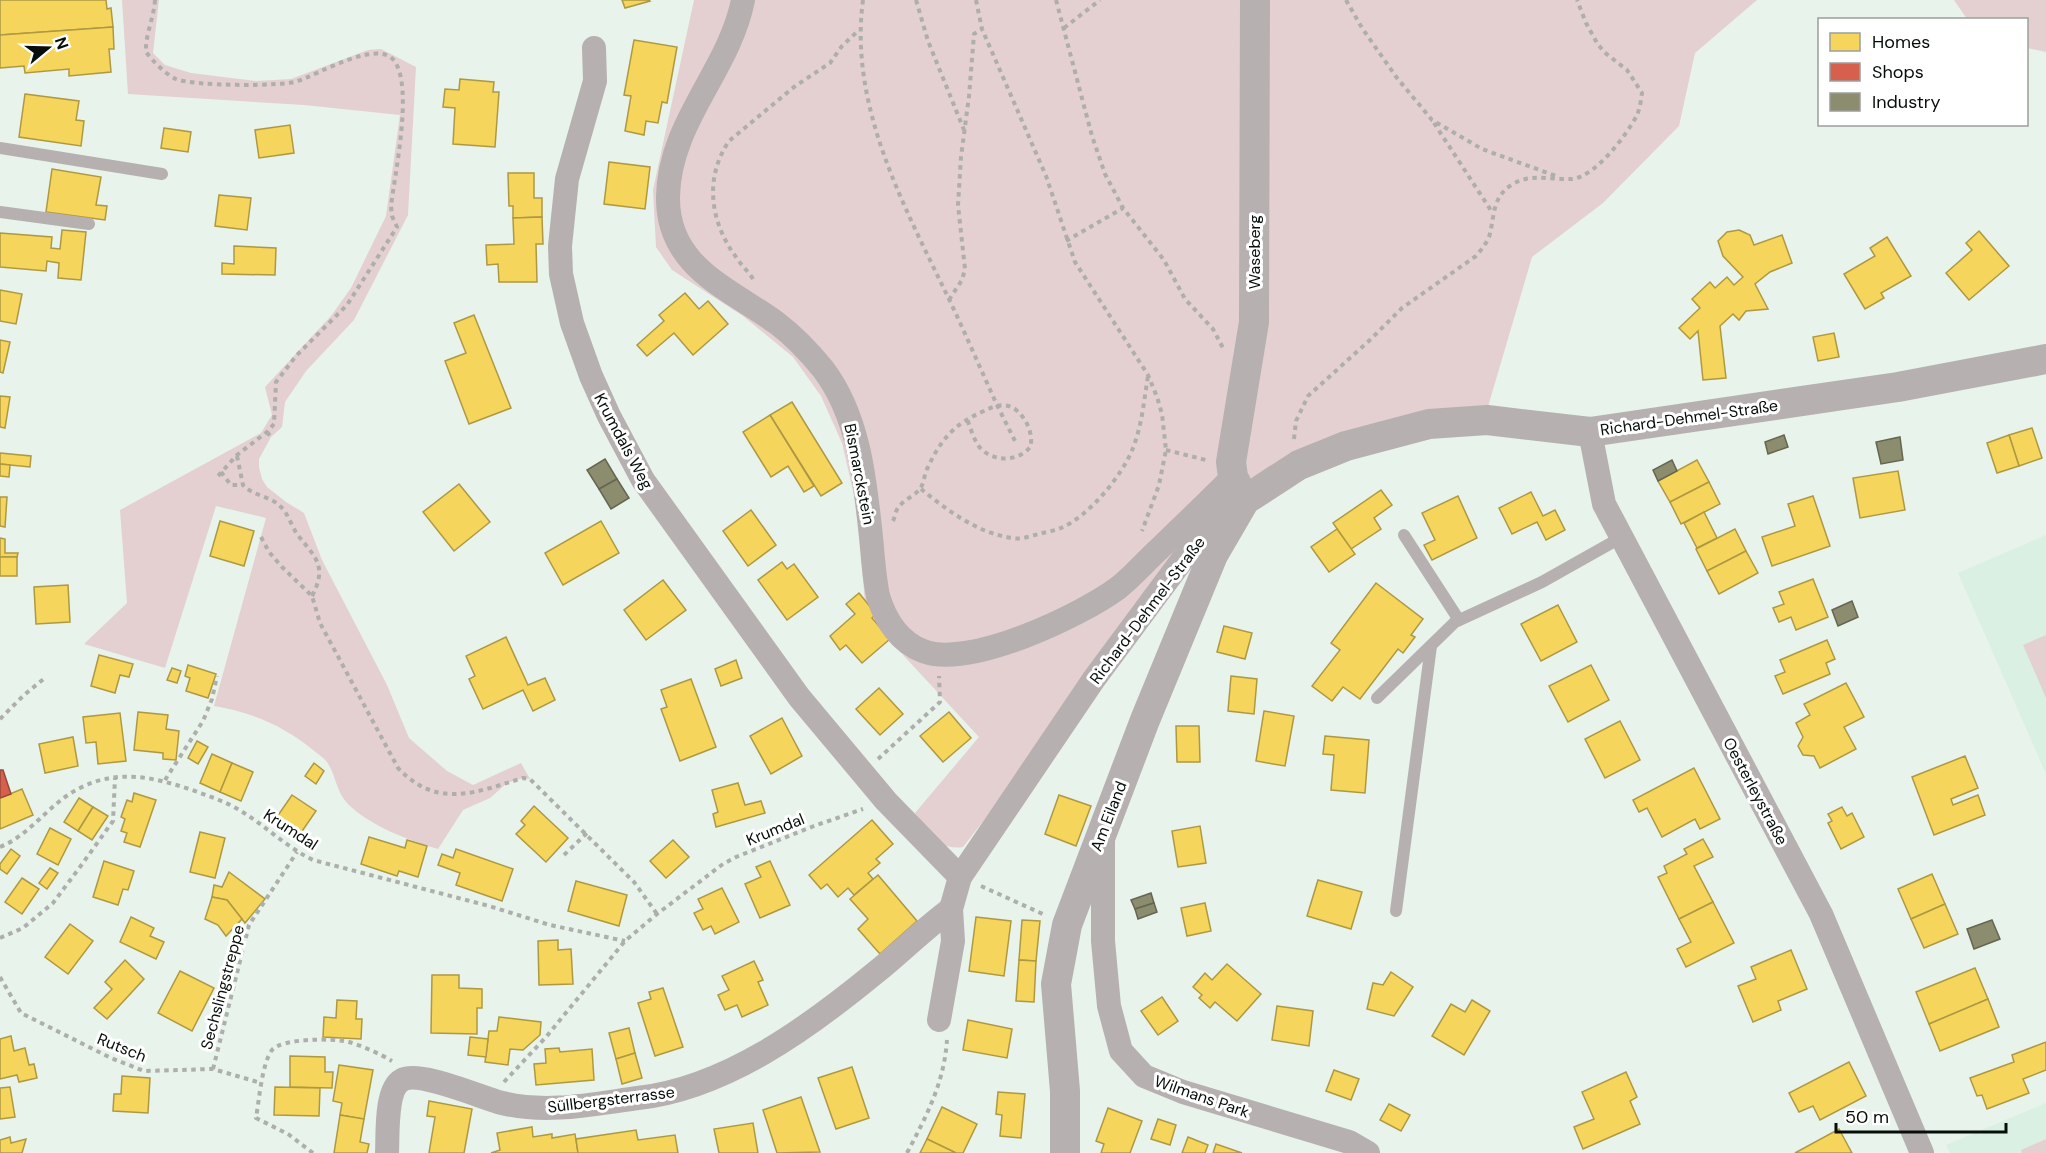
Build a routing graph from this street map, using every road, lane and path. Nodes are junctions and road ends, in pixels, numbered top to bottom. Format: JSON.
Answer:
{"nodes":[{"id":1,"x":155,"y":0,"type":"edge"},
{"id":2,"x":743,"y":0,"type":"edge"},
{"id":3,"x":863,"y":0,"type":"edge"},
{"id":4,"x":916,"y":0,"type":"edge"},
{"id":5,"x":976,"y":0,"type":"edge"},
{"id":6,"x":1056,"y":0,"type":"edge"},
{"id":7,"x":1100,"y":0,"type":"edge"},
{"id":8,"x":1255,"y":0,"type":"edge"},
{"id":9,"x":1346,"y":0,"type":"edge"},
{"id":10,"x":1577,"y":0,"type":"edge"},
{"id":11,"x":1064,"y":28,"type":"junction"},
{"id":12,"x":859,"y":29,"type":"junction"},
{"id":13,"x":982,"y":29,"type":"junction"},
{"id":14,"x":594,"y":48,"type":"dead end"},
{"id":15,"x":1432,"y":120,"type":"junction"},
{"id":16,"x":964,"y":131,"type":"junction"},
{"id":17,"x":0,"y":148,"type":"edge"},
{"id":18,"x":162,"y":174,"type":"dead end"},
{"id":19,"x":1560,"y":178,"type":"junction"},
{"id":20,"x":1124,"y":208,"type":"junction"},
{"id":21,"x":1492,"y":212,"type":"junction"},
{"id":22,"x":0,"y":213,"type":"edge"},
{"id":23,"x":89,"y":224,"type":"dead end"},
{"id":24,"x":1066,"y":241,"type":"junction"},
{"id":25,"x":949,"y":300,"type":"junction"},
{"id":26,"x":766,"y":316,"type":"junction"},
{"id":27,"x":1225,"y":356,"type":"dead end"},
{"id":28,"x":2046,"y":359,"type":"edge"},
{"id":29,"x":1148,"y":375,"type":"junction"},
{"id":30,"x":997,"y":405,"type":"junction"},
{"id":31,"x":967,"y":419,"type":"junction"},
{"id":32,"x":267,"y":432,"type":"junction"},
{"id":33,"x":1590,"y":432,"type":"junction"},
{"id":34,"x":271,"y":437,"type":"dead end"},
{"id":35,"x":1016,"y":441,"type":"dead end"},
{"id":36,"x":1293,"y":445,"type":"dead end"},
{"id":37,"x":1166,"y":450,"type":"junction"},
{"id":38,"x":237,"y":455,"type":"junction"},
{"id":39,"x":1230,"y":480,"type":"junction"},
{"id":40,"x":243,"y":484,"type":"junction"},
{"id":41,"x":921,"y":489,"type":"junction"},
{"id":42,"x":871,"y":535,"type":"junction"},
{"id":43,"x":1404,"y":536,"type":"dead end"},
{"id":44,"x":261,"y":537,"type":"dead end"},
{"id":45,"x":1622,"y":537,"type":"junction"},
{"id":46,"x":1138,"y":539,"type":"dead end"},
{"id":47,"x":312,"y":596,"type":"junction"},
{"id":48,"x":1460,"y":620,"type":"junction"},
{"id":49,"x":1431,"y":646,"type":"junction"},
{"id":50,"x":939,"y":654,"type":"junction"},
{"id":51,"x":217,"y":676,"type":"dead end"},
{"id":52,"x":46,"y":677,"type":"dead end"},
{"id":53,"x":1377,"y":698,"type":"dead end"},
{"id":54,"x":0,"y":719,"type":"edge"},
{"id":55,"x":862,"y":774,"type":"junction"},
{"id":56,"x":115,"y":778,"type":"junction"},
{"id":57,"x":165,"y":780,"type":"junction"},
{"id":58,"x":886,"y":801,"type":"junction"},
{"id":59,"x":1102,"y":829,"type":"junction"},
{"id":60,"x":587,"y":833,"type":"junction"},
{"id":61,"x":0,"y":847,"type":"edge"},
{"id":62,"x":297,"y":852,"type":"junction"},
{"id":63,"x":564,"y":855,"type":"dead end"},
{"id":64,"x":960,"y":877,"type":"junction"},
{"id":65,"x":951,"y":909,"type":"junction"},
{"id":66,"x":1396,"y":911,"type":"dead end"},
{"id":67,"x":657,"y":914,"type":"junction"},
{"id":68,"x":0,"y":938,"type":"edge"},
{"id":69,"x":625,"y":941,"type":"junction"},
{"id":70,"x":0,"y":977,"type":"edge"},
{"id":71,"x":939,"y":1020,"type":"joint"},
{"id":72,"x":387,"y":1059,"type":"dead end"},
{"id":73,"x":213,"y":1069,"type":"junction"},
{"id":74,"x":261,"y":1083,"type":"junction"},
{"id":75,"x":489,"y":1098,"type":"junction"},
{"id":76,"x":313,"y":1153,"type":"edge"},
{"id":77,"x":387,"y":1153,"type":"edge"},
{"id":78,"x":907,"y":1153,"type":"edge"},
{"id":79,"x":1065,"y":1153,"type":"edge"},
{"id":80,"x":1368,"y":1153,"type":"edge"},
{"id":81,"x":1922,"y":1153,"type":"edge"}],
"edges":[{"from":1,"to":32,"type":"path"},
{"from":2,"to":26,"type":"street","name":"Bismarckstein"},
{"from":3,"to":12,"type":"path"},
{"from":4,"to":16,"type":"path"},
{"from":5,"to":13,"type":"path"},
{"from":6,"to":11,"type":"path"},
{"from":7,"to":11,"type":"path"},
{"from":8,"to":39,"type":"street","name":"Waseberg"},
{"from":9,"to":15,"type":"path"},
{"from":10,"to":19,"type":"path"},
{"from":11,"to":20,"type":"path"},
{"from":12,"to":25,"type":"path"},
{"from":12,"to":26,"type":"path"},
{"from":13,"to":16,"type":"path"},
{"from":13,"to":24,"type":"path"},
{"from":14,"to":55,"type":"street","name":"Krumdals Weg"},
{"from":15,"to":19,"type":"path"},
{"from":15,"to":21,"type":"path"},
{"from":16,"to":25,"type":"path"},
{"from":17,"to":18,"type":"lane"},
{"from":19,"to":21,"type":"path"},
{"from":20,"to":24,"type":"path"},
{"from":20,"to":27,"type":"path"},
{"from":21,"to":36,"type":"path"},
{"from":22,"to":23,"type":"lane"},
{"from":24,"to":29,"type":"path"},
{"from":25,"to":30,"type":"path"},
{"from":26,"to":42,"type":"street","name":"Bismarckstein"},
{"from":28,"to":33,"type":"street","name":"Richard-Dehmel-Straße"},
{"from":29,"to":37,"type":"path"},
{"from":29,"to":41,"type":"path"},
{"from":30,"to":31,"type":"path"},
{"from":30,"to":31,"type":"path"},
{"from":30,"to":35,"type":"path"},
{"from":31,"to":41,"type":"path"},
{"from":32,"to":34,"type":"path"},
{"from":32,"to":38,"type":"path"},
{"from":33,"to":39,"type":"street","name":"Richard-Dehmel-Straße"},
{"from":33,"to":45,"type":"street","name":"Oesterleystraße"},
{"from":37,"to":39,"type":"path"},
{"from":37,"to":46,"type":"path"},
{"from":38,"to":40,"type":"path"},
{"from":38,"to":40,"type":"path"},
{"from":39,"to":50,"type":"street","name":"Bismarckstein"},
{"from":39,"to":59,"type":"street","name":"Am Eiland"},
{"from":39,"to":64,"type":"street","name":"Richard-Dehmel-Straße"},
{"from":40,"to":47,"type":"path"},
{"from":41,"to":42,"type":"path"},
{"from":42,"to":50,"type":"street","name":"Bismarckstein"},
{"from":43,"to":48,"type":"lane"},
{"from":44,"to":47,"type":"path"},
{"from":45,"to":48,"type":"lane"},
{"from":45,"to":81,"type":"street","name":"Oesterleystraße"},
{"from":47,"to":60,"type":"path"},
{"from":48,"to":49,"type":"lane"},
{"from":49,"to":53,"type":"lane"},
{"from":49,"to":66,"type":"lane"},
{"from":50,"to":55,"type":"path"},
{"from":51,"to":57,"type":"path"},
{"from":52,"to":54,"type":"path"},
{"from":55,"to":58,"type":"street","name":"Krumdals Weg"},
{"from":56,"to":57,"type":"path","name":"Krumdal"},
{"from":56,"to":61,"type":"path","name":"Krumdal"},
{"from":56,"to":68,"type":"path"},
{"from":57,"to":62,"type":"path","name":"Krumdal"},
{"from":58,"to":64,"type":"street","name":"Krumdals Weg"},
{"from":58,"to":67,"type":"path","name":"Krumdal"},
{"from":59,"to":79,"type":"street","name":"Am Eiland"},
{"from":59,"to":80,"type":"street","name":"Wilmans Park"},
{"from":60,"to":63,"type":"path"},
{"from":60,"to":67,"type":"path"},
{"from":62,"to":69,"type":"path","name":"Krumdal"},
{"from":62,"to":73,"type":"path","name":"Sechslingstreppe"},
{"from":64,"to":65,"type":"street"},
{"from":65,"to":71,"type":"street"},
{"from":65,"to":75,"type":"street","name":"Süllbergsterrasse"},
{"from":67,"to":69,"type":"path","name":"Krumdal"},
{"from":69,"to":75,"type":"path","name":"Krumdal"},
{"from":70,"to":73,"type":"path","name":"Rutsch"},
{"from":71,"to":78,"type":"path"},
{"from":72,"to":74,"type":"path"},
{"from":73,"to":74,"type":"path","name":"Rutsch"},
{"from":74,"to":76,"type":"path"},
{"from":75,"to":77,"type":"street","name":"Süllbergsterrasse"}]}
